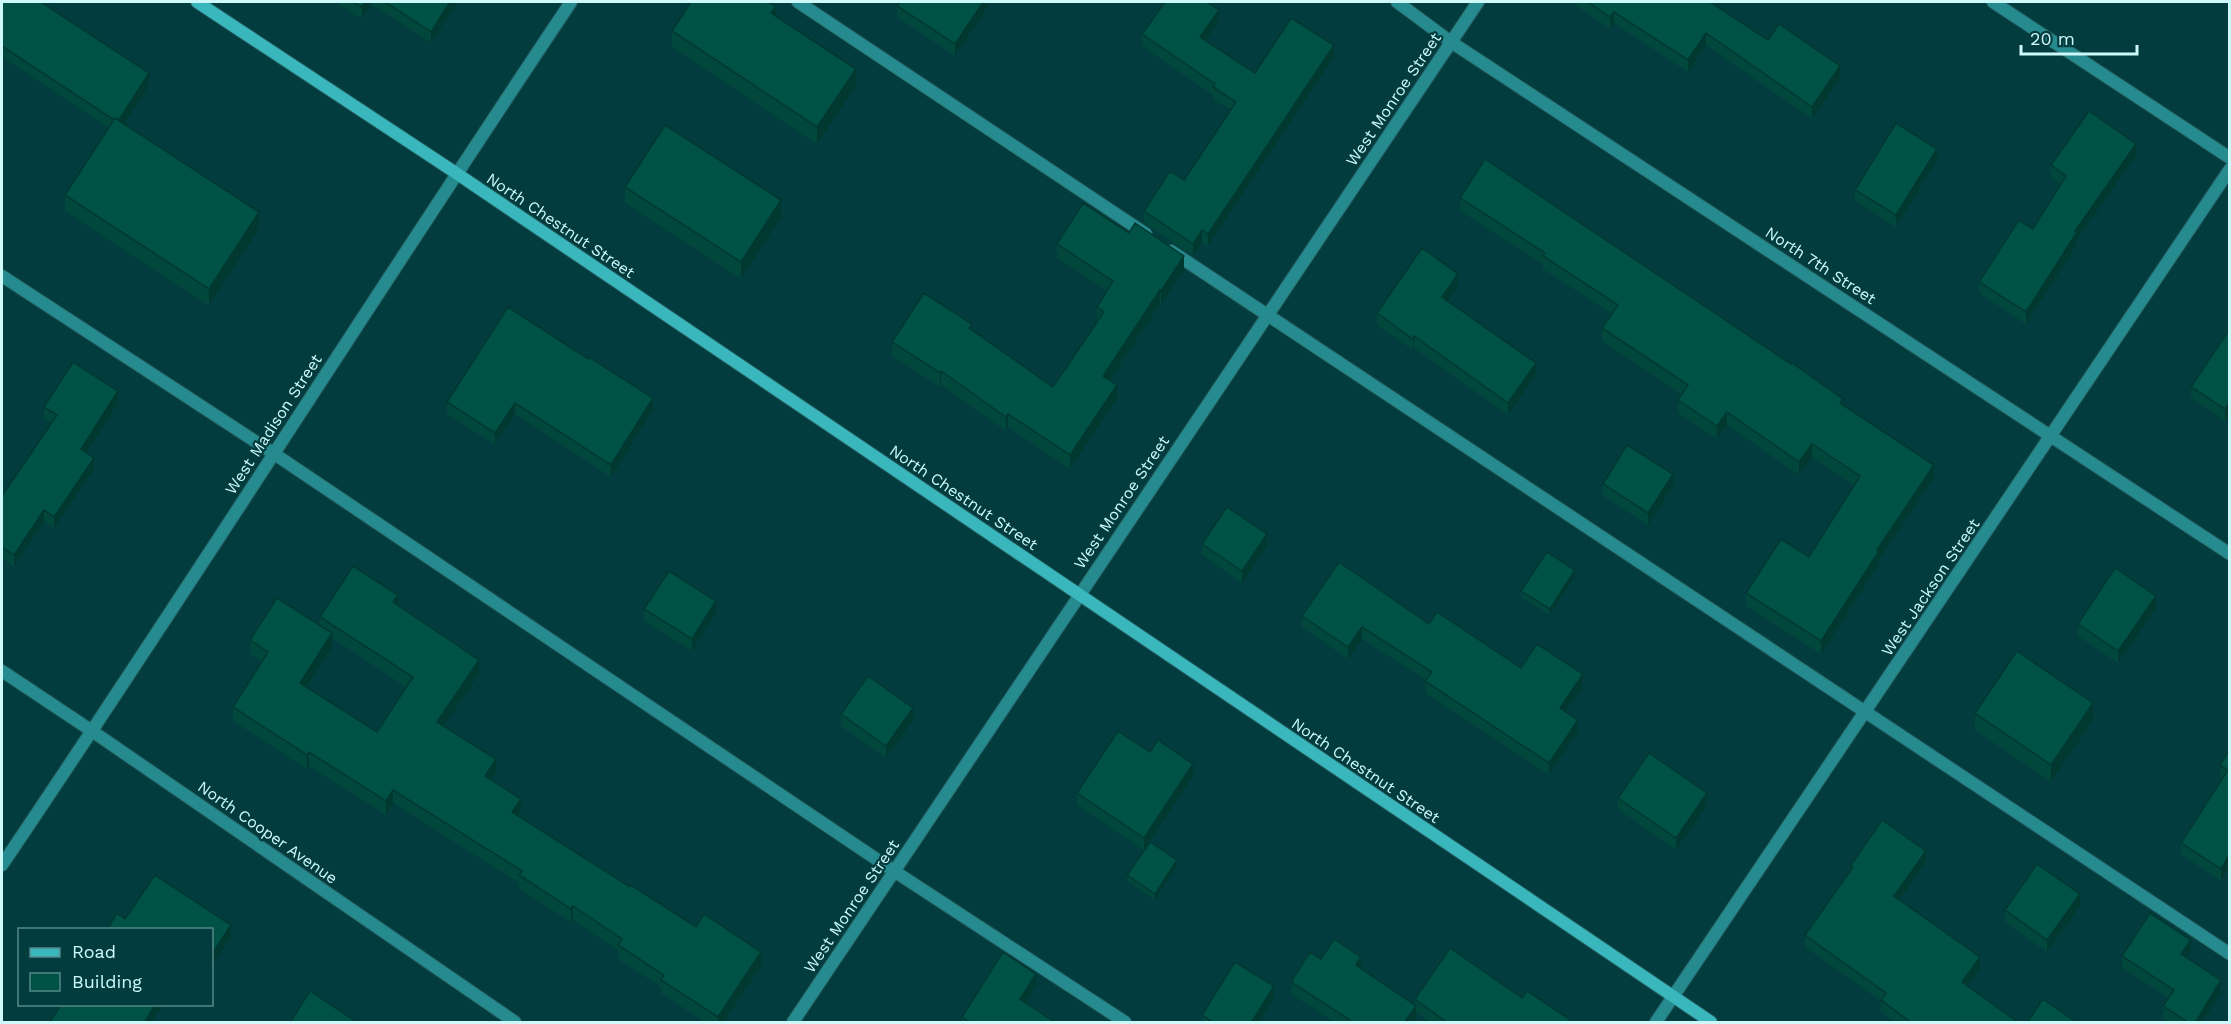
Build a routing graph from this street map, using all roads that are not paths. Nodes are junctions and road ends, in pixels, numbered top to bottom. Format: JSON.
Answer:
{"nodes":[{"id":1,"x":196,"y":2,"type":"edge"},
{"id":2,"x":571,"y":2,"type":"edge"},
{"id":3,"x":798,"y":2,"type":"edge"},
{"id":4,"x":1396,"y":2,"type":"edge"},
{"id":5,"x":1478,"y":2,"type":"edge"},
{"id":6,"x":1993,"y":2,"type":"edge"},
{"id":7,"x":1451,"y":42,"type":"junction"},
{"id":8,"x":2229,"y":158,"type":"edge"},
{"id":9,"x":2229,"y":169,"type":"edge"},
{"id":10,"x":456,"y":173,"type":"junction"},
{"id":11,"x":2,"y":276,"type":"edge"},
{"id":12,"x":1267,"y":315,"type":"junction"},
{"id":13,"x":2052,"y":436,"type":"junction"},
{"id":14,"x":273,"y":453,"type":"junction"},
{"id":15,"x":2229,"y":554,"type":"edge"},
{"id":16,"x":1079,"y":594,"type":"junction"},
{"id":17,"x":2,"y":671,"type":"edge"},
{"id":18,"x":1866,"y":713,"type":"junction"},
{"id":19,"x":92,"y":731,"type":"junction"},
{"id":20,"x":2,"y":865,"type":"edge"},
{"id":21,"x":894,"y":871,"type":"junction"},
{"id":22,"x":2229,"y":954,"type":"edge"},
{"id":23,"x":1673,"y":998,"type":"junction"},
{"id":24,"x":515,"y":1023,"type":"edge"},
{"id":25,"x":793,"y":1023,"type":"edge"},
{"id":26,"x":1125,"y":1023,"type":"edge"},
{"id":27,"x":1656,"y":1023,"type":"edge"},
{"id":28,"x":1711,"y":1023,"type":"edge"}],
"edges":[{"from":1,"to":10,"type":"main road","name":"North Chestnut Street"},
{"from":2,"to":10,"type":"street","name":"West Madison Street"},
{"from":3,"to":12,"type":"street"},
{"from":4,"to":7,"type":"street","name":"North 7th Street"},
{"from":5,"to":7,"type":"street","name":"West Monroe Street"},
{"from":6,"to":8,"type":"street"},
{"from":7,"to":12,"type":"street","name":"West Monroe Street"},
{"from":7,"to":13,"type":"street","name":"North 7th Street"},
{"from":9,"to":13,"type":"street","name":"West Jackson Street"},
{"from":10,"to":14,"type":"street","name":"West Madison Street"},
{"from":10,"to":16,"type":"main road","name":"North Chestnut Street"},
{"from":11,"to":14,"type":"street"},
{"from":12,"to":16,"type":"street","name":"West Monroe Street"},
{"from":12,"to":18,"type":"street"},
{"from":13,"to":15,"type":"street","name":"North 7th Street"},
{"from":13,"to":18,"type":"street","name":"West Jackson Street"},
{"from":14,"to":19,"type":"street","name":"West Madison Street"},
{"from":14,"to":21,"type":"street"},
{"from":16,"to":21,"type":"street","name":"West Monroe Street"},
{"from":16,"to":23,"type":"main road","name":"North Chestnut Street"},
{"from":17,"to":19,"type":"street","name":"North Cooper Avenue"},
{"from":18,"to":22,"type":"street"},
{"from":18,"to":23,"type":"street","name":"West Jackson Street"},
{"from":19,"to":20,"type":"street","name":"West Madison Street"},
{"from":19,"to":24,"type":"street","name":"North Cooper Avenue"},
{"from":21,"to":25,"type":"street","name":"West Monroe Street"},
{"from":21,"to":26,"type":"street"},
{"from":23,"to":27,"type":"street","name":"West Jackson Street"},
{"from":23,"to":28,"type":"main road","name":"North Chestnut Street"}]}
